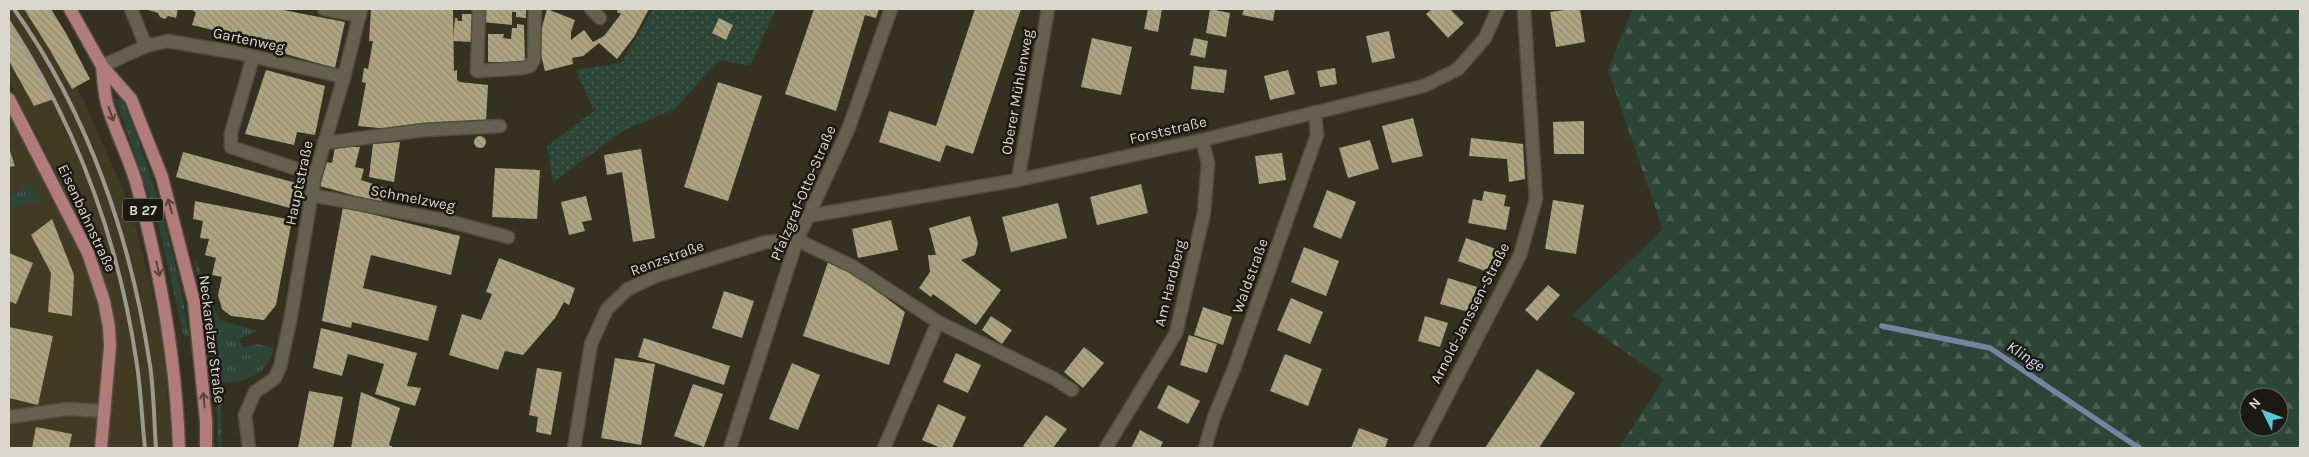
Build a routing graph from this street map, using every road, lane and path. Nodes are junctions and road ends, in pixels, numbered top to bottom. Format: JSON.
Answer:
{"nodes":[{"id":1,"x":70,"y":9,"type":"edge"},
{"id":2,"x":131,"y":9,"type":"edge"},
{"id":3,"x":324,"y":9,"type":"edge"},
{"id":4,"x":479,"y":9,"type":"edge"},
{"id":5,"x":535,"y":9,"type":"edge"},
{"id":6,"x":891,"y":9,"type":"edge"},
{"id":7,"x":1048,"y":9,"type":"edge"},
{"id":8,"x":1498,"y":9,"type":"edge"},
{"id":9,"x":1524,"y":9,"type":"edge"},
{"id":10,"x":361,"y":12,"type":"edge"},
{"id":11,"x":146,"y":46,"type":"junction"},
{"id":12,"x":253,"y":57,"type":"junction"},
{"id":13,"x":102,"y":66,"type":"junction"},
{"id":14,"x":344,"y":77,"type":"junction"},
{"id":15,"x":9,"y":99,"type":"edge"},
{"id":16,"x":1316,"y":112,"type":"junction"},
{"id":17,"x":500,"y":126,"type":"dead end"},
{"id":18,"x":1202,"y":140,"type":"junction"},
{"id":19,"x":324,"y":143,"type":"junction"},
{"id":20,"x":315,"y":174,"type":"junction"},
{"id":21,"x":1018,"y":180,"type":"junction"},
{"id":22,"x":311,"y":195,"type":"junction"},
{"id":23,"x":808,"y":216,"type":"junction"},
{"id":24,"x":508,"y":237,"type":"dead end"},
{"id":25,"x":797,"y":240,"type":"junction"},
{"id":26,"x":938,"y":322,"type":"junction"},
{"id":27,"x":1072,"y":390,"type":"dead end"},
{"id":28,"x":105,"y":411,"type":"junction"},
{"id":29,"x":9,"y":417,"type":"edge"},
{"id":30,"x":101,"y":448,"type":"edge"},
{"id":31,"x":179,"y":448,"type":"edge"},
{"id":32,"x":206,"y":448,"type":"edge"},
{"id":33,"x":249,"y":448,"type":"edge"},
{"id":34,"x":574,"y":448,"type":"edge"},
{"id":35,"x":730,"y":448,"type":"edge"},
{"id":36,"x":884,"y":448,"type":"edge"},
{"id":37,"x":1106,"y":448,"type":"edge"},
{"id":38,"x":1205,"y":448,"type":"edge"},
{"id":39,"x":1420,"y":448,"type":"edge"}],
"edges":[{"from":1,"to":13,"type":"main road","number":"B 27"},
{"from":2,"to":11,"type":"street"},
{"from":3,"to":10,"type":"street"},
{"from":4,"to":5,"type":"street"},
{"from":6,"to":23,"type":"street","name":"Pfalzgraf-Otto-Straße"},
{"from":7,"to":21,"type":"street","name":"Oberer Mühlenweg"},
{"from":8,"to":16,"type":"street","name":"Forststraße"},
{"from":9,"to":39,"type":"street","name":"Arnold-Janssen-Straße"},
{"from":10,"to":14,"type":"street","name":"Hauptstraße"},
{"from":11,"to":12,"type":"street","name":"Gartenweg"},
{"from":11,"to":13,"type":"street","name":"Gartenweg"},
{"from":12,"to":14,"type":"street","name":"Gartenweg"},
{"from":12,"to":20,"type":"street"},
{"from":13,"to":31,"type":"main road","number":"B 27","one_way":true},
{"from":32,"to":13,"type":"main road","name":"Neckarelzer Straße","number":"B 27","one_way":true},
{"from":14,"to":19,"type":"street","name":"Hauptstraße"},
{"from":15,"to":28,"type":"main road","name":"Eisenbahnstraße"},
{"from":16,"to":18,"type":"street","name":"Forststraße"},
{"from":16,"to":38,"type":"street","name":"Waldstraße"},
{"from":17,"to":19,"type":"street"},
{"from":18,"to":21,"type":"street","name":"Forststraße"},
{"from":18,"to":37,"type":"street","name":"Am Hardberg"},
{"from":19,"to":20,"type":"street","name":"Hauptstraße"},
{"from":20,"to":22,"type":"street","name":"Hauptstraße"},
{"from":21,"to":23,"type":"street","name":"Forststraße"},
{"from":22,"to":24,"type":"street","name":"Schmelzweg"},
{"from":22,"to":33,"type":"street","name":"Hauptstraße"},
{"from":23,"to":25,"type":"street","name":"Pfalzgraf-Otto-Straße"},
{"from":25,"to":26,"type":"street"},
{"from":25,"to":34,"type":"street","name":"Renzstraße"},
{"from":25,"to":35,"type":"street","name":"Pfalzgraf-Otto-Straße"},
{"from":26,"to":27,"type":"street"},
{"from":26,"to":36,"type":"street"},
{"from":28,"to":29,"type":"street"},
{"from":28,"to":30,"type":"main road","name":"Eisenbahnstraße"}]}
